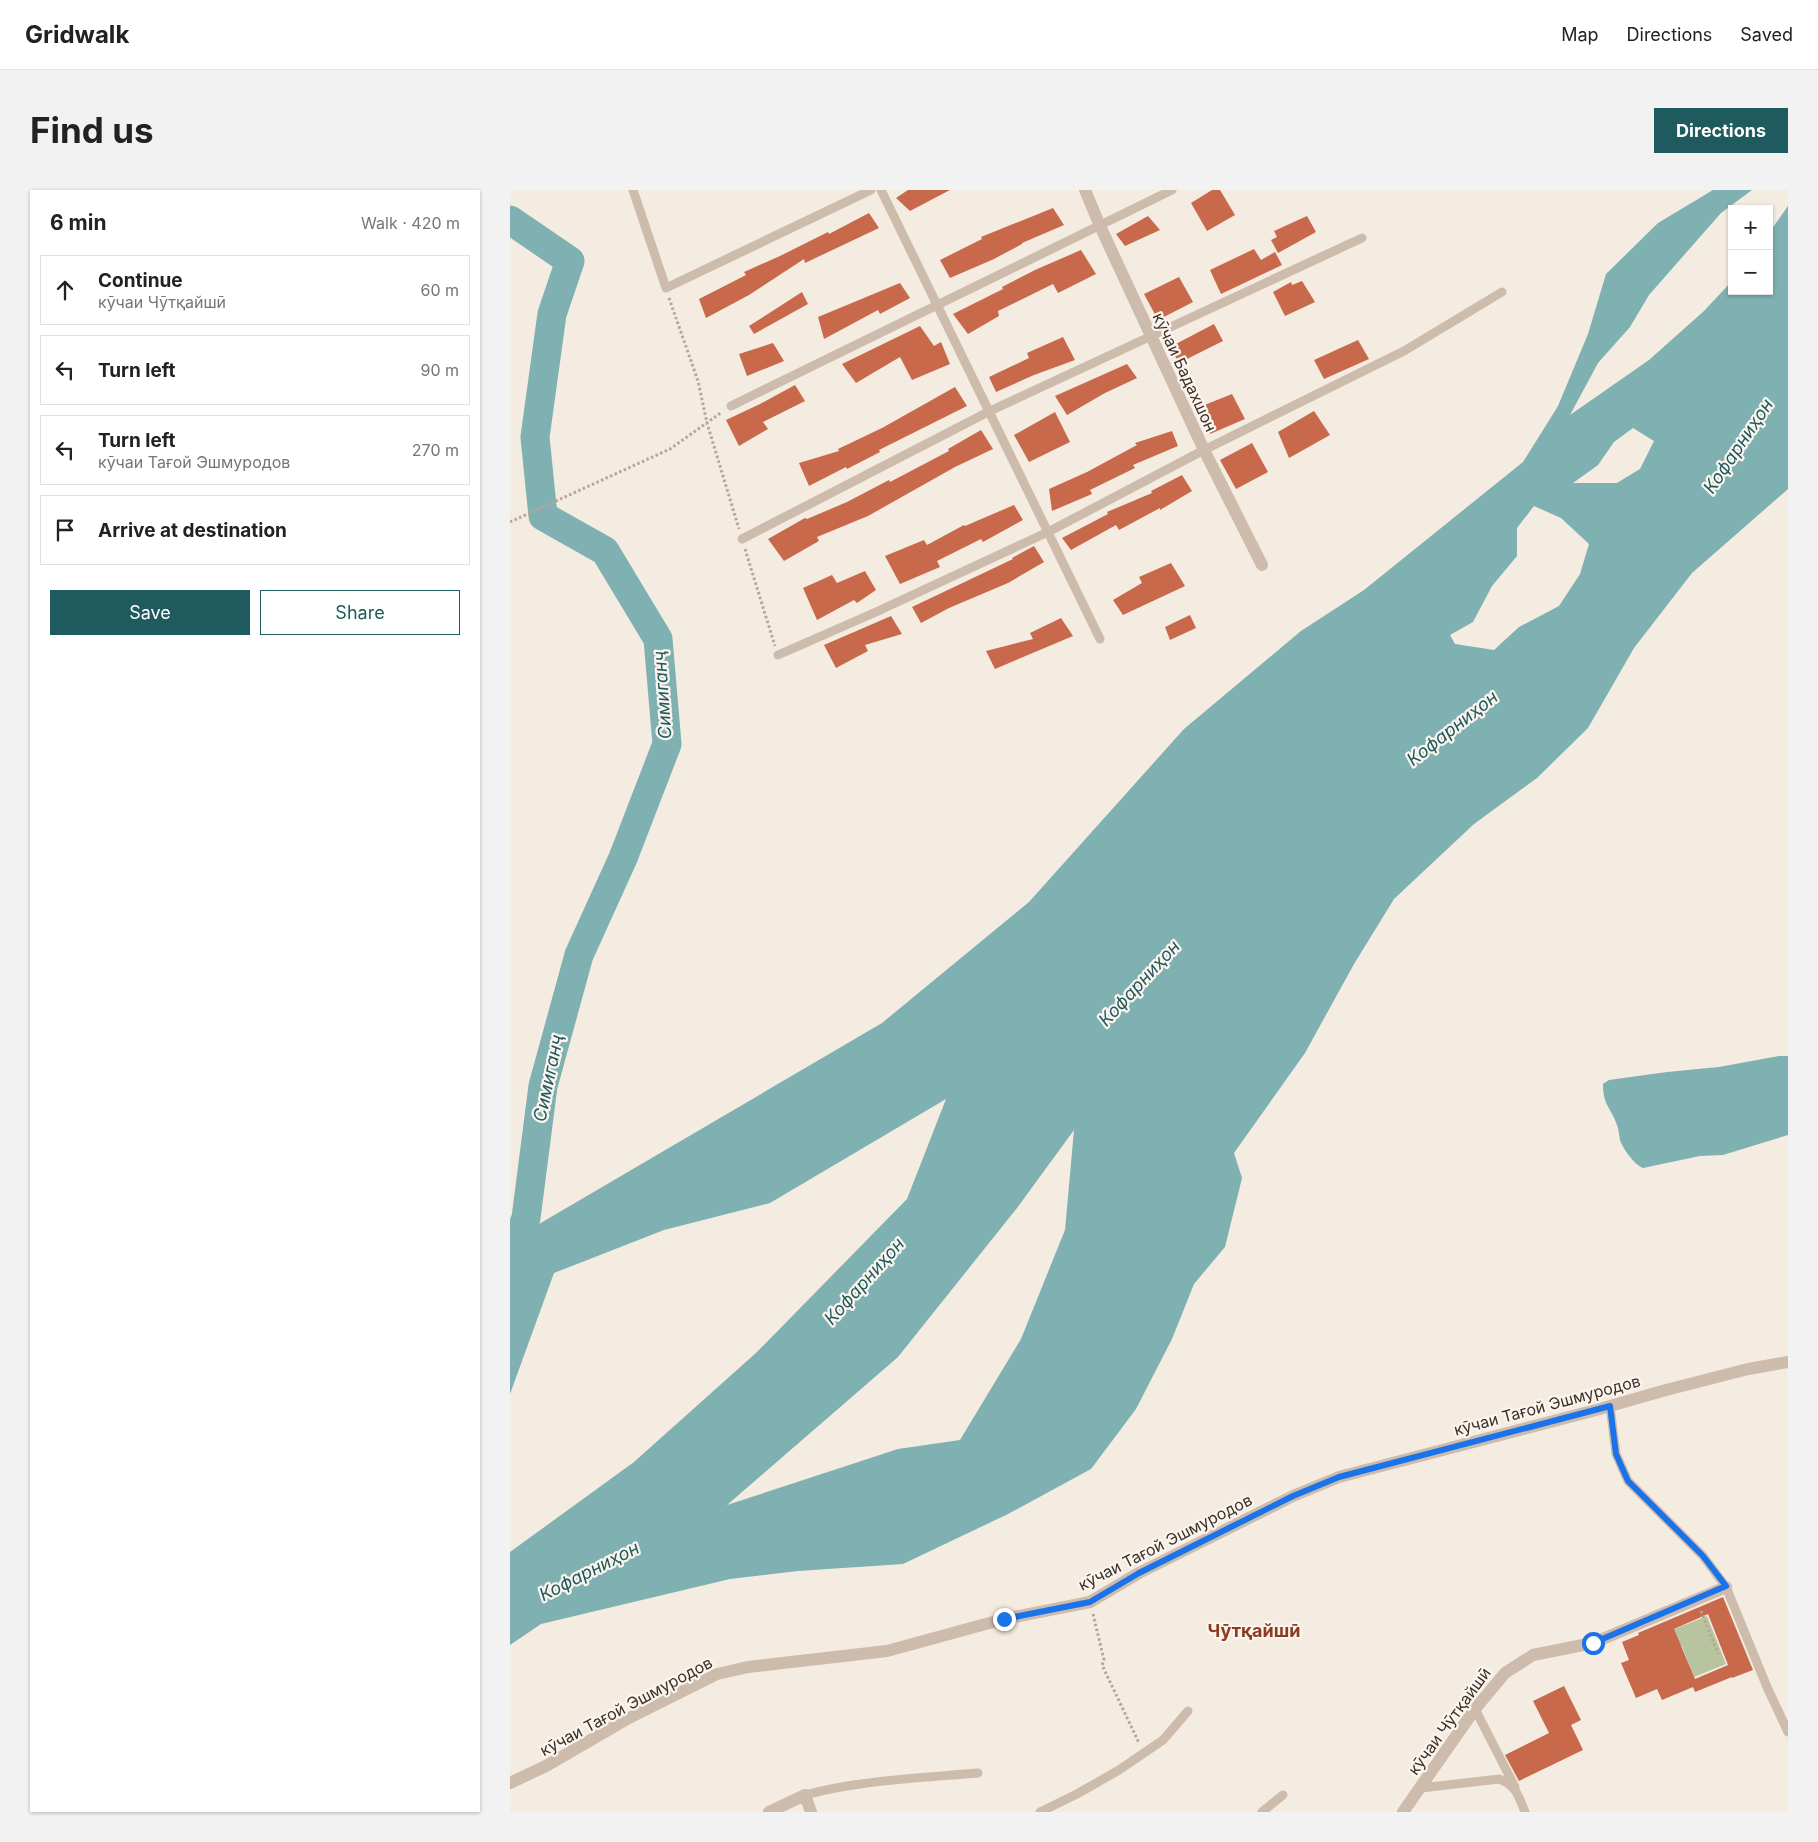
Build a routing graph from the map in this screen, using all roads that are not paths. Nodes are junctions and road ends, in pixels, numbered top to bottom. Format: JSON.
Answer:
{"nodes":[{"id":1,"x":634,"y":190,"type":"edge"},
{"id":2,"x":871,"y":190,"type":"edge"},
{"id":3,"x":881,"y":190,"type":"edge"},
{"id":4,"x":1085,"y":190,"type":"edge"},
{"id":5,"x":1172,"y":190,"type":"edge"},
{"id":6,"x":1100,"y":226,"type":"junction"},
{"id":7,"x":1362,"y":238,"type":"dead end"},
{"id":8,"x":1502,"y":292,"type":"dead end"},
{"id":9,"x":937,"y":304,"type":"junction"},
{"id":10,"x":1151,"y":336,"type":"junction"},
{"id":11,"x":731,"y":406,"type":"road end"},
{"id":12,"x":990,"y":411,"type":"junction"},
{"id":13,"x":1204,"y":450,"type":"junction"},
{"id":14,"x":1048,"y":532,"type":"junction"},
{"id":15,"x":742,"y":539,"type":"road end"},
{"id":16,"x":1262,"y":565,"type":"dead end"},
{"id":17,"x":1100,"y":639,"type":"dead end"},
{"id":18,"x":778,"y":655,"type":"road end"},
{"id":19,"x":1788,"y":1362,"type":"edge"},
{"id":20,"x":1610,"y":1406,"type":"junction"},
{"id":21,"x":1726,"y":1586,"type":"junction"},
{"id":22,"x":1475,"y":1709,"type":"junction"},
{"id":23,"x":1188,"y":1711,"type":"dead end"},
{"id":24,"x":1788,"y":1732,"type":"edge"},
{"id":25,"x":978,"y":1773,"type":"dead end"},
{"id":26,"x":510,"y":1783,"type":"edge"},
{"id":27,"x":1421,"y":1788,"type":"junction"},
{"id":28,"x":1516,"y":1790,"type":"junction"},
{"id":29,"x":805,"y":1795,"type":"junction"},
{"id":30,"x":1283,"y":1795,"type":"dead end"},
{"id":31,"x":769,"y":1812,"type":"edge"},
{"id":32,"x":811,"y":1812,"type":"edge"},
{"id":33,"x":1040,"y":1812,"type":"edge"},
{"id":34,"x":1262,"y":1812,"type":"edge"},
{"id":35,"x":1403,"y":1812,"type":"edge"},
{"id":36,"x":1525,"y":1812,"type":"edge"}],
"edges":[{"from":1,"to":2,"type":"lane"},
{"from":3,"to":9,"type":"lane"},
{"from":4,"to":6,"type":"street","name":"кӯчаи Бадахшон"},
{"from":5,"to":6,"type":"lane"},
{"from":6,"to":9,"type":"lane"},
{"from":6,"to":10,"type":"street","name":"кӯчаи Бадахшон"},
{"from":7,"to":10,"type":"lane"},
{"from":8,"to":13,"type":"lane"},
{"from":9,"to":11,"type":"lane"},
{"from":9,"to":12,"type":"lane"},
{"from":10,"to":12,"type":"lane"},
{"from":10,"to":13,"type":"street","name":"кӯчаи Бадахшон"},
{"from":12,"to":14,"type":"lane"},
{"from":12,"to":15,"type":"lane"},
{"from":13,"to":14,"type":"lane"},
{"from":13,"to":16,"type":"street","name":"кӯчаи Бадахшон"},
{"from":14,"to":17,"type":"lane"},
{"from":14,"to":18,"type":"lane"},
{"from":19,"to":20,"type":"street","name":"кӯчаи Тағой Эшмуродов"},
{"from":20,"to":21,"type":"lane"},
{"from":20,"to":26,"type":"street","name":"кӯчаи Тағой Эшмуродов"},
{"from":21,"to":22,"type":"street","name":"кӯчаи Чӯтқайшӣ"},
{"from":21,"to":24,"type":"lane"},
{"from":22,"to":27,"type":"street","name":"кӯчаи Чӯтқайшӣ"},
{"from":22,"to":28,"type":"lane"},
{"from":23,"to":33,"type":"lane"},
{"from":25,"to":29,"type":"lane"},
{"from":27,"to":28,"type":"lane"},
{"from":27,"to":35,"type":"street","name":"кӯчаи Чӯтқайшӣ"},
{"from":28,"to":36,"type":"lane"},
{"from":29,"to":31,"type":"street"},
{"from":29,"to":32,"type":"street"},
{"from":30,"to":34,"type":"lane"}]}
